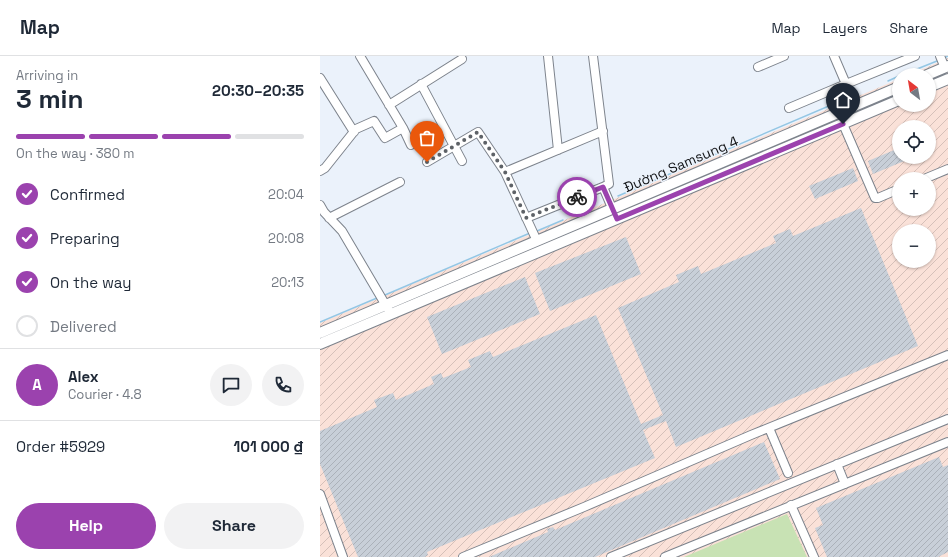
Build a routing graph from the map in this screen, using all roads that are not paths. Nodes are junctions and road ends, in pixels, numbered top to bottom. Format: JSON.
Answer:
{"nodes":[{"id":1,"x":360,"y":56,"type":"edge"},
{"id":2,"x":548,"y":56,"type":"edge"},
{"id":3,"x":593,"y":56,"type":"edge"},
{"id":4,"x":784,"y":56,"type":"edge"},
{"id":5,"x":834,"y":56,"type":"edge"},
{"id":6,"x":915,"y":56,"type":"edge"},
{"id":7,"x":940,"y":56,"type":"edge"},
{"id":8,"x":462,"y":59,"type":"dead end"},
{"id":9,"x":758,"y":67,"type":"dead end"},
{"id":10,"x":947,"y":70,"type":"edge"},
{"id":11,"x":936,"y":73,"type":"edge"},
{"id":12,"x":320,"y":78,"type":"edge"},
{"id":13,"x":948,"y":80,"type":"edge"},
{"id":14,"x":421,"y":84,"type":"junction"},
{"id":15,"x":846,"y":84,"type":"junction"},
{"id":16,"x":936,"y":85,"type":"edge"},
{"id":17,"x":892,"y":91,"type":"edge"},
{"id":18,"x":892,"y":103,"type":"edge"},
{"id":19,"x":389,"y":104,"type":"junction"},
{"id":20,"x":789,"y":108,"type":"dead end"},
{"id":21,"x":838,"y":113,"type":"junction"},
{"id":22,"x":843,"y":124,"type":"junction"},
{"id":23,"x":403,"y":128,"type":"junction"},
{"id":24,"x":603,"y":131,"type":"junction"},
{"id":25,"x":354,"y":132,"type":"junction"},
{"id":26,"x":411,"y":145,"type":"dead end"},
{"id":27,"x":454,"y":145,"type":"junction"},
{"id":28,"x":558,"y":150,"type":"junction"},
{"id":29,"x":462,"y":161,"type":"dead end"},
{"id":30,"x":427,"y":162,"type":"dead end"},
{"id":31,"x":948,"y":169,"type":"edge"},
{"id":32,"x":320,"y":171,"type":"edge"},
{"id":33,"x":505,"y":172,"type":"junction"},
{"id":34,"x":936,"y":174,"type":"edge"},
{"id":35,"x":400,"y":182,"type":"dead end"},
{"id":36,"x":603,"y":187,"type":"junction"},
{"id":37,"x":654,"y":191,"type":"junction"},
{"id":38,"x":892,"y":192,"type":"edge"},
{"id":39,"x":658,"y":202,"type":"junction"},
{"id":40,"x":320,"y":205,"type":"edge"},
{"id":41,"x":612,"y":208,"type":"junction"},
{"id":42,"x":329,"y":218,"type":"junction"},
{"id":43,"x":526,"y":218,"type":"junction"},
{"id":44,"x":617,"y":219,"type":"junction"},
{"id":45,"x":537,"y":241,"type":"junction"},
{"id":46,"x":386,"y":305,"type":"junction"},
{"id":47,"x":391,"y":314,"type":"junction"},
{"id":48,"x":320,"y":332,"type":"edge"},
{"id":49,"x":320,"y":344,"type":"edge"},
{"id":50,"x":948,"y":355,"type":"edge"},
{"id":51,"x":948,"y":419,"type":"edge"},
{"id":52,"x":769,"y":428,"type":"junction"},
{"id":53,"x":948,"y":442,"type":"edge"},
{"id":54,"x":837,"y":464,"type":"junction"},
{"id":55,"x":788,"y":473,"type":"dead end"},
{"id":56,"x":845,"y":484,"type":"junction"},
{"id":57,"x":320,"y":494,"type":"edge"},
{"id":58,"x":791,"y":505,"type":"junction"},
{"id":59,"x":343,"y":557,"type":"edge"},
{"id":60,"x":463,"y":557,"type":"edge"},
{"id":61,"x":611,"y":557,"type":"edge"},
{"id":62,"x":665,"y":557,"type":"edge"},
{"id":63,"x":814,"y":557,"type":"edge"}],
"edges":[{"from":1,"to":19,"type":"street"},
{"from":2,"to":28,"type":"street"},
{"from":3,"to":24,"type":"street"},
{"from":4,"to":9,"type":"street"},
{"from":5,"to":15,"type":"street"},
{"from":6,"to":15,"type":"street"},
{"from":7,"to":10,"type":"street"},
{"from":8,"to":14,"type":"street"},
{"from":10,"to":11,"type":"main road"},
{"from":12,"to":25,"type":"street"},
{"from":13,"to":16,"type":"main road"},
{"from":14,"to":19,"type":"street"},
{"from":14,"to":27,"type":"street"},
{"from":15,"to":20,"type":"street"},
{"from":17,"to":21,"type":"main road","name":"Đường Samsung 4"},
{"from":18,"to":22,"type":"main road","name":"Đường Samsung 4"},
{"from":19,"to":23,"type":"street"},
{"from":21,"to":22,"type":"main road"},
{"from":21,"to":37,"type":"main road","name":"Đường Samsung 4"},
{"from":22,"to":38,"type":"street"},
{"from":22,"to":39,"type":"main road","name":"Đường Samsung 4"},
{"from":23,"to":25,"type":"street"},
{"from":23,"to":26,"type":"street"},
{"from":24,"to":28,"type":"street"},
{"from":24,"to":36,"type":"street"},
{"from":25,"to":32,"type":"street"},
{"from":27,"to":29,"type":"street"},
{"from":27,"to":30,"type":"street"},
{"from":27,"to":33,"type":"street"},
{"from":28,"to":33,"type":"street"},
{"from":31,"to":34,"type":"street"},
{"from":33,"to":43,"type":"street"},
{"from":35,"to":42,"type":"street"},
{"from":36,"to":41,"type":"street"},
{"from":36,"to":43,"type":"street"},
{"from":37,"to":39,"type":"main road"},
{"from":37,"to":41,"type":"main road","name":"Đường Samsung 4"},
{"from":39,"to":44,"type":"main road","name":"Đường Samsung 4"},
{"from":40,"to":42,"type":"street"},
{"from":41,"to":44,"type":"main road"},
{"from":41,"to":45,"type":"main road","name":"Đường Samsung 4"},
{"from":42,"to":46,"type":"street"},
{"from":43,"to":45,"type":"street"},
{"from":44,"to":47,"type":"main road","name":"Đường Samsung 4"},
{"from":45,"to":46,"type":"main road","name":"Đường Samsung 4"},
{"from":46,"to":47,"type":"street"},
{"from":46,"to":48,"type":"main road","name":"Đường Samsung 4"},
{"from":47,"to":49,"type":"main road","name":"Đường Samsung 4"},
{"from":50,"to":52,"type":"street"},
{"from":51,"to":54,"type":"street"},
{"from":52,"to":55,"type":"street"},
{"from":52,"to":60,"type":"street"},
{"from":53,"to":56,"type":"street"},
{"from":54,"to":56,"type":"street"},
{"from":54,"to":61,"type":"street"},
{"from":56,"to":58,"type":"street"},
{"from":57,"to":59,"type":"street"},
{"from":58,"to":62,"type":"street"},
{"from":58,"to":63,"type":"street"}]}
